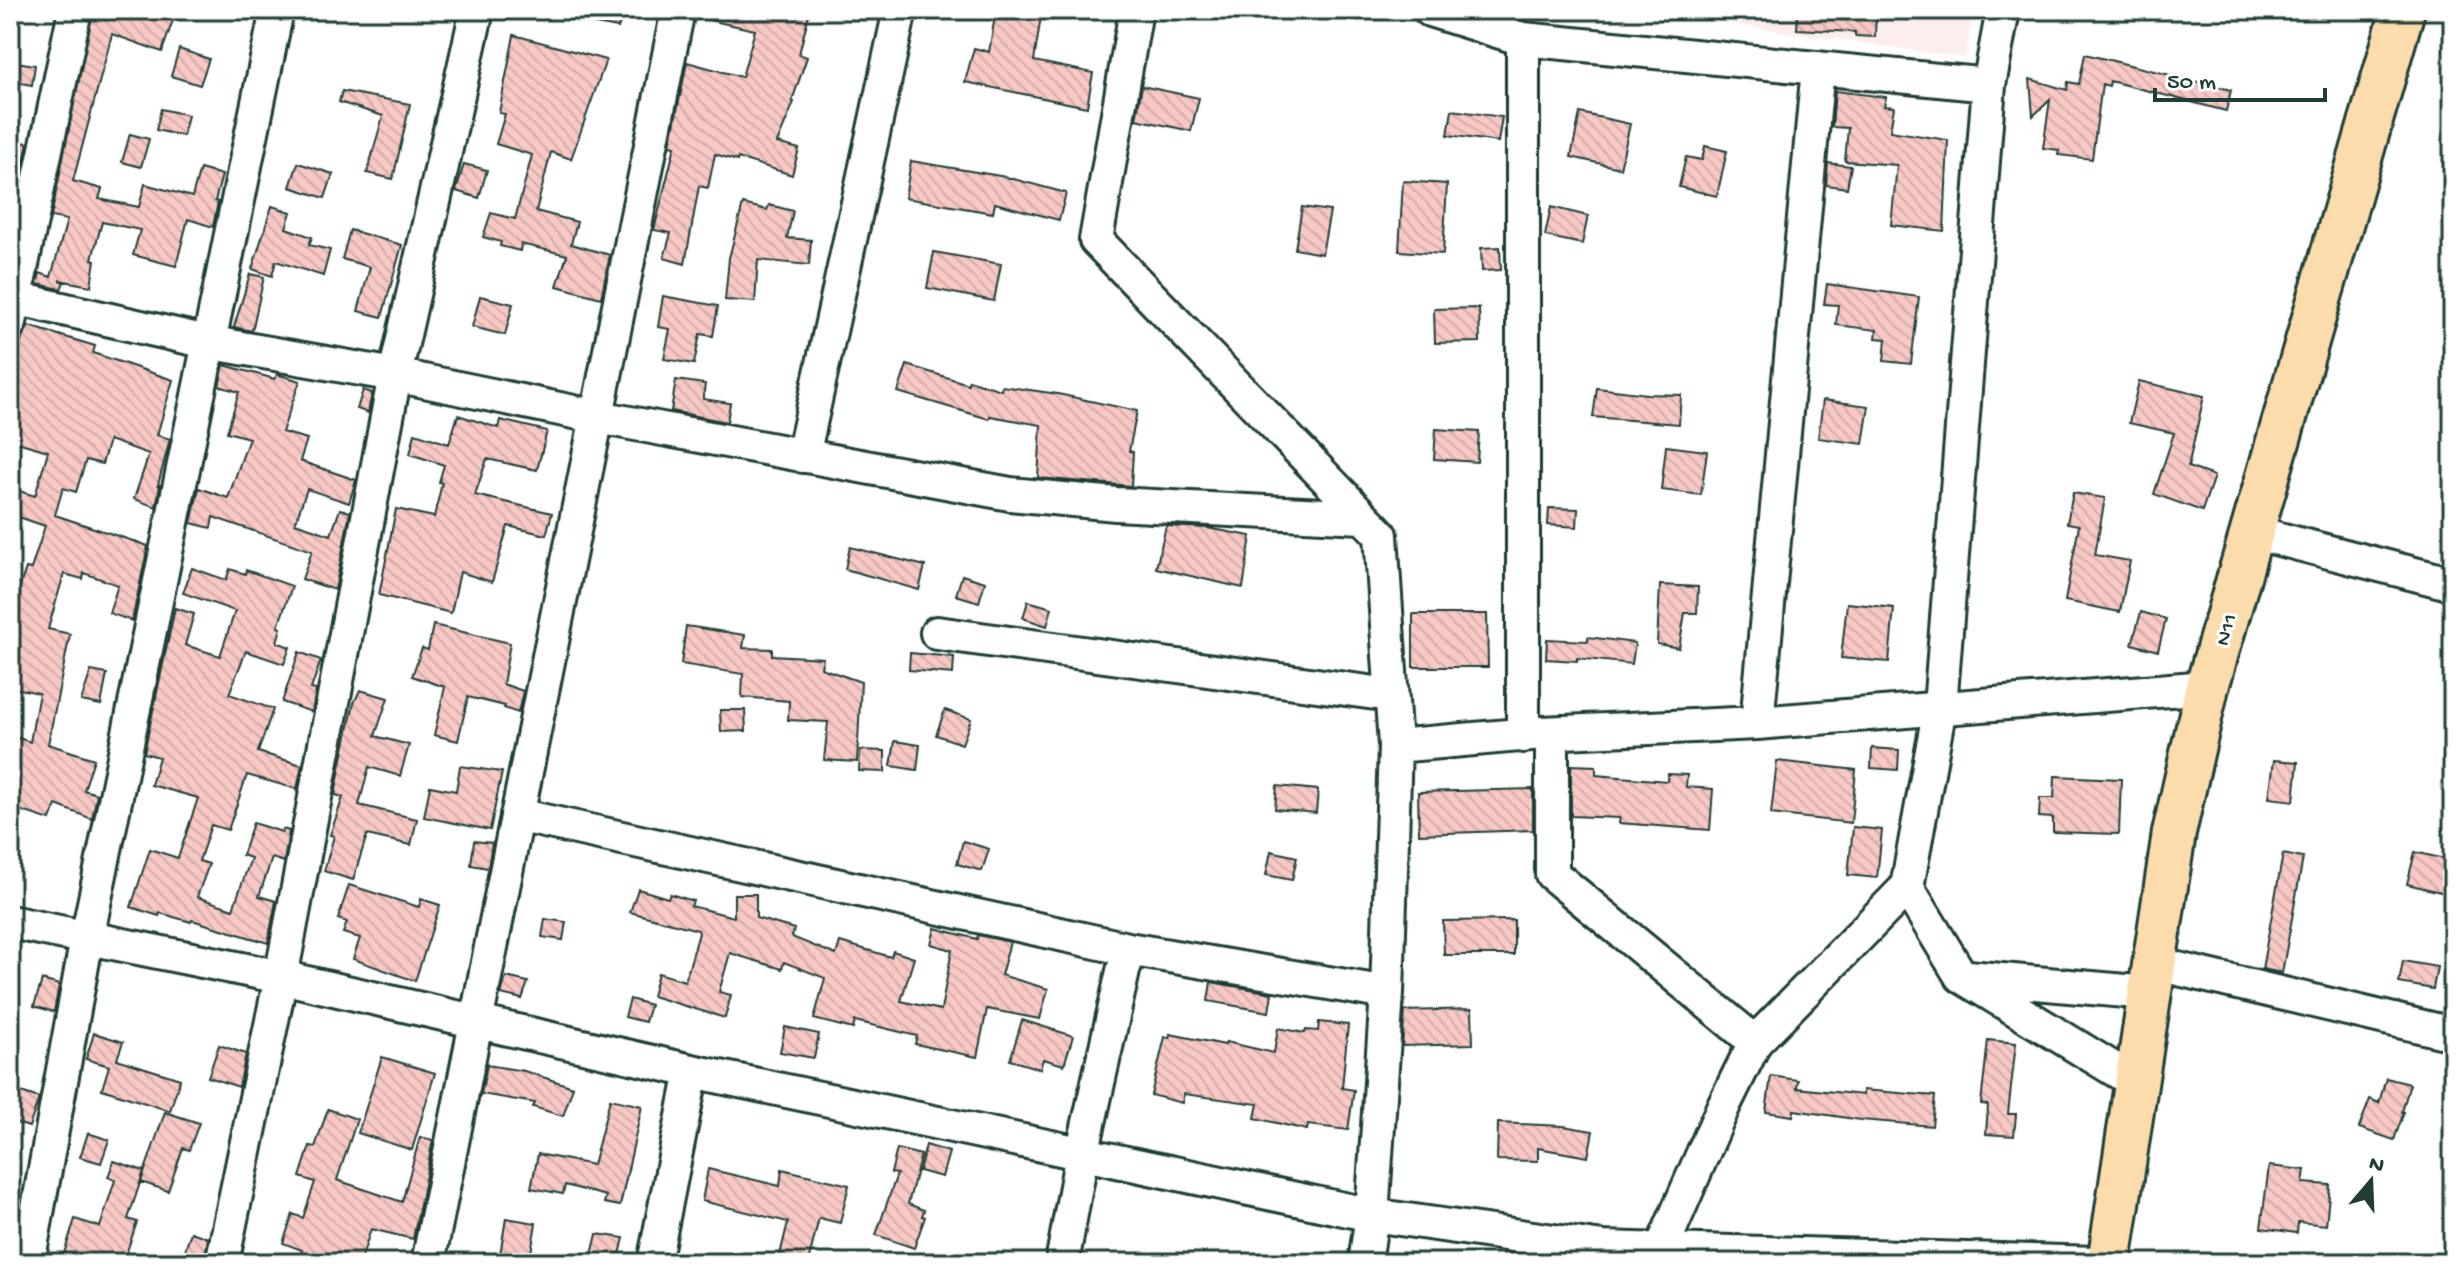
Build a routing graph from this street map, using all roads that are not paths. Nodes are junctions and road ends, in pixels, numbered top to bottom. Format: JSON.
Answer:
{"nodes":[{"id":1,"x":75,"y":10,"type":"edge"},
{"id":2,"x":277,"y":10,"type":"edge"},
{"id":3,"x":477,"y":10,"type":"edge"},
{"id":4,"x":678,"y":10,"type":"edge"},
{"id":5,"x":900,"y":10,"type":"edge"},
{"id":6,"x":1136,"y":10,"type":"edge"},
{"id":7,"x":1430,"y":10,"type":"edge"},
{"id":8,"x":2003,"y":10,"type":"edge"},
{"id":9,"x":2403,"y":10,"type":"edge"},
{"id":10,"x":1523,"y":39,"type":"junction"},
{"id":11,"x":1818,"y":68,"type":"junction"},
{"id":12,"x":1989,"y":85,"type":"junction"},
{"id":13,"x":12,"y":306,"type":"edge"},
{"id":14,"x":207,"y":342,"type":"junction"},
{"id":15,"x":395,"y":375,"type":"junction"},
{"id":16,"x":598,"y":417,"type":"junction"},
{"id":17,"x":803,"y":456,"type":"junction"},
{"id":18,"x":1362,"y":517,"type":"junction"},
{"id":19,"x":2252,"y":532,"type":"junction"},
{"id":20,"x":2453,"y":584,"type":"edge"},
{"id":21,"x":937,"y":633,"type":"dead end"},
{"id":22,"x":2207,"y":687,"type":"junction"},
{"id":23,"x":1390,"y":695,"type":"junction"},
{"id":24,"x":1940,"y":707,"type":"junction"},
{"id":25,"x":1757,"y":723,"type":"junction"},
{"id":26,"x":1537,"y":734,"type":"junction"},
{"id":27,"x":1395,"y":746,"type":"junction"},
{"id":28,"x":517,"y":815,"type":"junction"},
{"id":29,"x":1907,"y":887,"type":"junction"},
{"id":30,"x":10,"y":922,"type":"edge"},
{"id":31,"x":87,"y":938,"type":"junction"},
{"id":32,"x":1128,"y":949,"type":"junction"},
{"id":33,"x":1961,"y":976,"type":"junction"},
{"id":34,"x":281,"y":977,"type":"junction"},
{"id":35,"x":2150,"y":978,"type":"junction"},
{"id":36,"x":1387,"y":993,"type":"junction"},
{"id":37,"x":476,"y":1022,"type":"junction"},
{"id":38,"x":2453,"y":1034,"type":"edge"},
{"id":39,"x":1755,"y":1042,"type":"junction"},
{"id":40,"x":692,"y":1071,"type":"junction"},
{"id":41,"x":2135,"y":1082,"type":"junction"},
{"id":42,"x":1082,"y":1154,"type":"junction"},
{"id":43,"x":1372,"y":1215,"type":"junction"},
{"id":44,"x":1661,"y":1250,"type":"junction"},
{"id":45,"x":28,"y":1263,"type":"edge"},
{"id":46,"x":222,"y":1263,"type":"edge"},
{"id":47,"x":428,"y":1263,"type":"edge"},
{"id":48,"x":654,"y":1263,"type":"edge"},
{"id":49,"x":1062,"y":1263,"type":"edge"},
{"id":50,"x":1365,"y":1263,"type":"edge"},
{"id":51,"x":2097,"y":1263,"type":"edge"},
{"id":52,"x":2109,"y":1263,"type":"edge"}],
"edges":[{"from":1,"to":13,"type":"street"},
{"from":2,"to":14,"type":"street"},
{"from":3,"to":15,"type":"street"},
{"from":4,"to":16,"type":"street"},
{"from":5,"to":17,"type":"street"},
{"from":6,"to":18,"type":"street"},
{"from":7,"to":10,"type":"street"},
{"from":8,"to":12,"type":"street"},
{"from":9,"to":19,"type":"main road","name":"N11"},
{"from":10,"to":11,"type":"street"},
{"from":10,"to":26,"type":"street"},
{"from":11,"to":12,"type":"street"},
{"from":11,"to":25,"type":"street"},
{"from":12,"to":24,"type":"street"},
{"from":13,"to":14,"type":"street"},
{"from":14,"to":15,"type":"street"},
{"from":14,"to":31,"type":"street"},
{"from":15,"to":16,"type":"street"},
{"from":15,"to":34,"type":"street"},
{"from":16,"to":17,"type":"street"},
{"from":16,"to":28,"type":"street"},
{"from":17,"to":18,"type":"street"},
{"from":18,"to":23,"type":"street"},
{"from":19,"to":20,"type":"street"},
{"from":19,"to":22,"type":"main road","name":"N11"},
{"from":21,"to":23,"type":"street"},
{"from":22,"to":24,"type":"street"},
{"from":22,"to":35,"type":"main road","name":"N11"},
{"from":23,"to":27,"type":"street"},
{"from":24,"to":25,"type":"street"},
{"from":24,"to":29,"type":"street"},
{"from":25,"to":26,"type":"street"},
{"from":26,"to":27,"type":"street"},
{"from":26,"to":39,"type":"street"},
{"from":27,"to":36,"type":"street"},
{"from":28,"to":32,"type":"street"},
{"from":28,"to":37,"type":"street"},
{"from":29,"to":33,"type":"street"},
{"from":29,"to":39,"type":"street"},
{"from":30,"to":31,"type":"street"},
{"from":31,"to":34,"type":"street"},
{"from":31,"to":45,"type":"street"},
{"from":32,"to":36,"type":"street"},
{"from":32,"to":42,"type":"street"},
{"from":33,"to":35,"type":"street"},
{"from":33,"to":41,"type":"street"},
{"from":34,"to":37,"type":"street"},
{"from":34,"to":46,"type":"street"},
{"from":35,"to":38,"type":"street"},
{"from":35,"to":41,"type":"main road","name":"N11"},
{"from":36,"to":43,"type":"street"},
{"from":37,"to":40,"type":"street"},
{"from":37,"to":47,"type":"street"},
{"from":39,"to":44,"type":"street"},
{"from":40,"to":42,"type":"street"},
{"from":40,"to":48,"type":"street"},
{"from":41,"to":52,"type":"main road","name":"N11"},
{"from":42,"to":43,"type":"street"},
{"from":42,"to":49,"type":"street"},
{"from":43,"to":44,"type":"street"},
{"from":43,"to":50,"type":"street"},
{"from":44,"to":51,"type":"street"}]}
